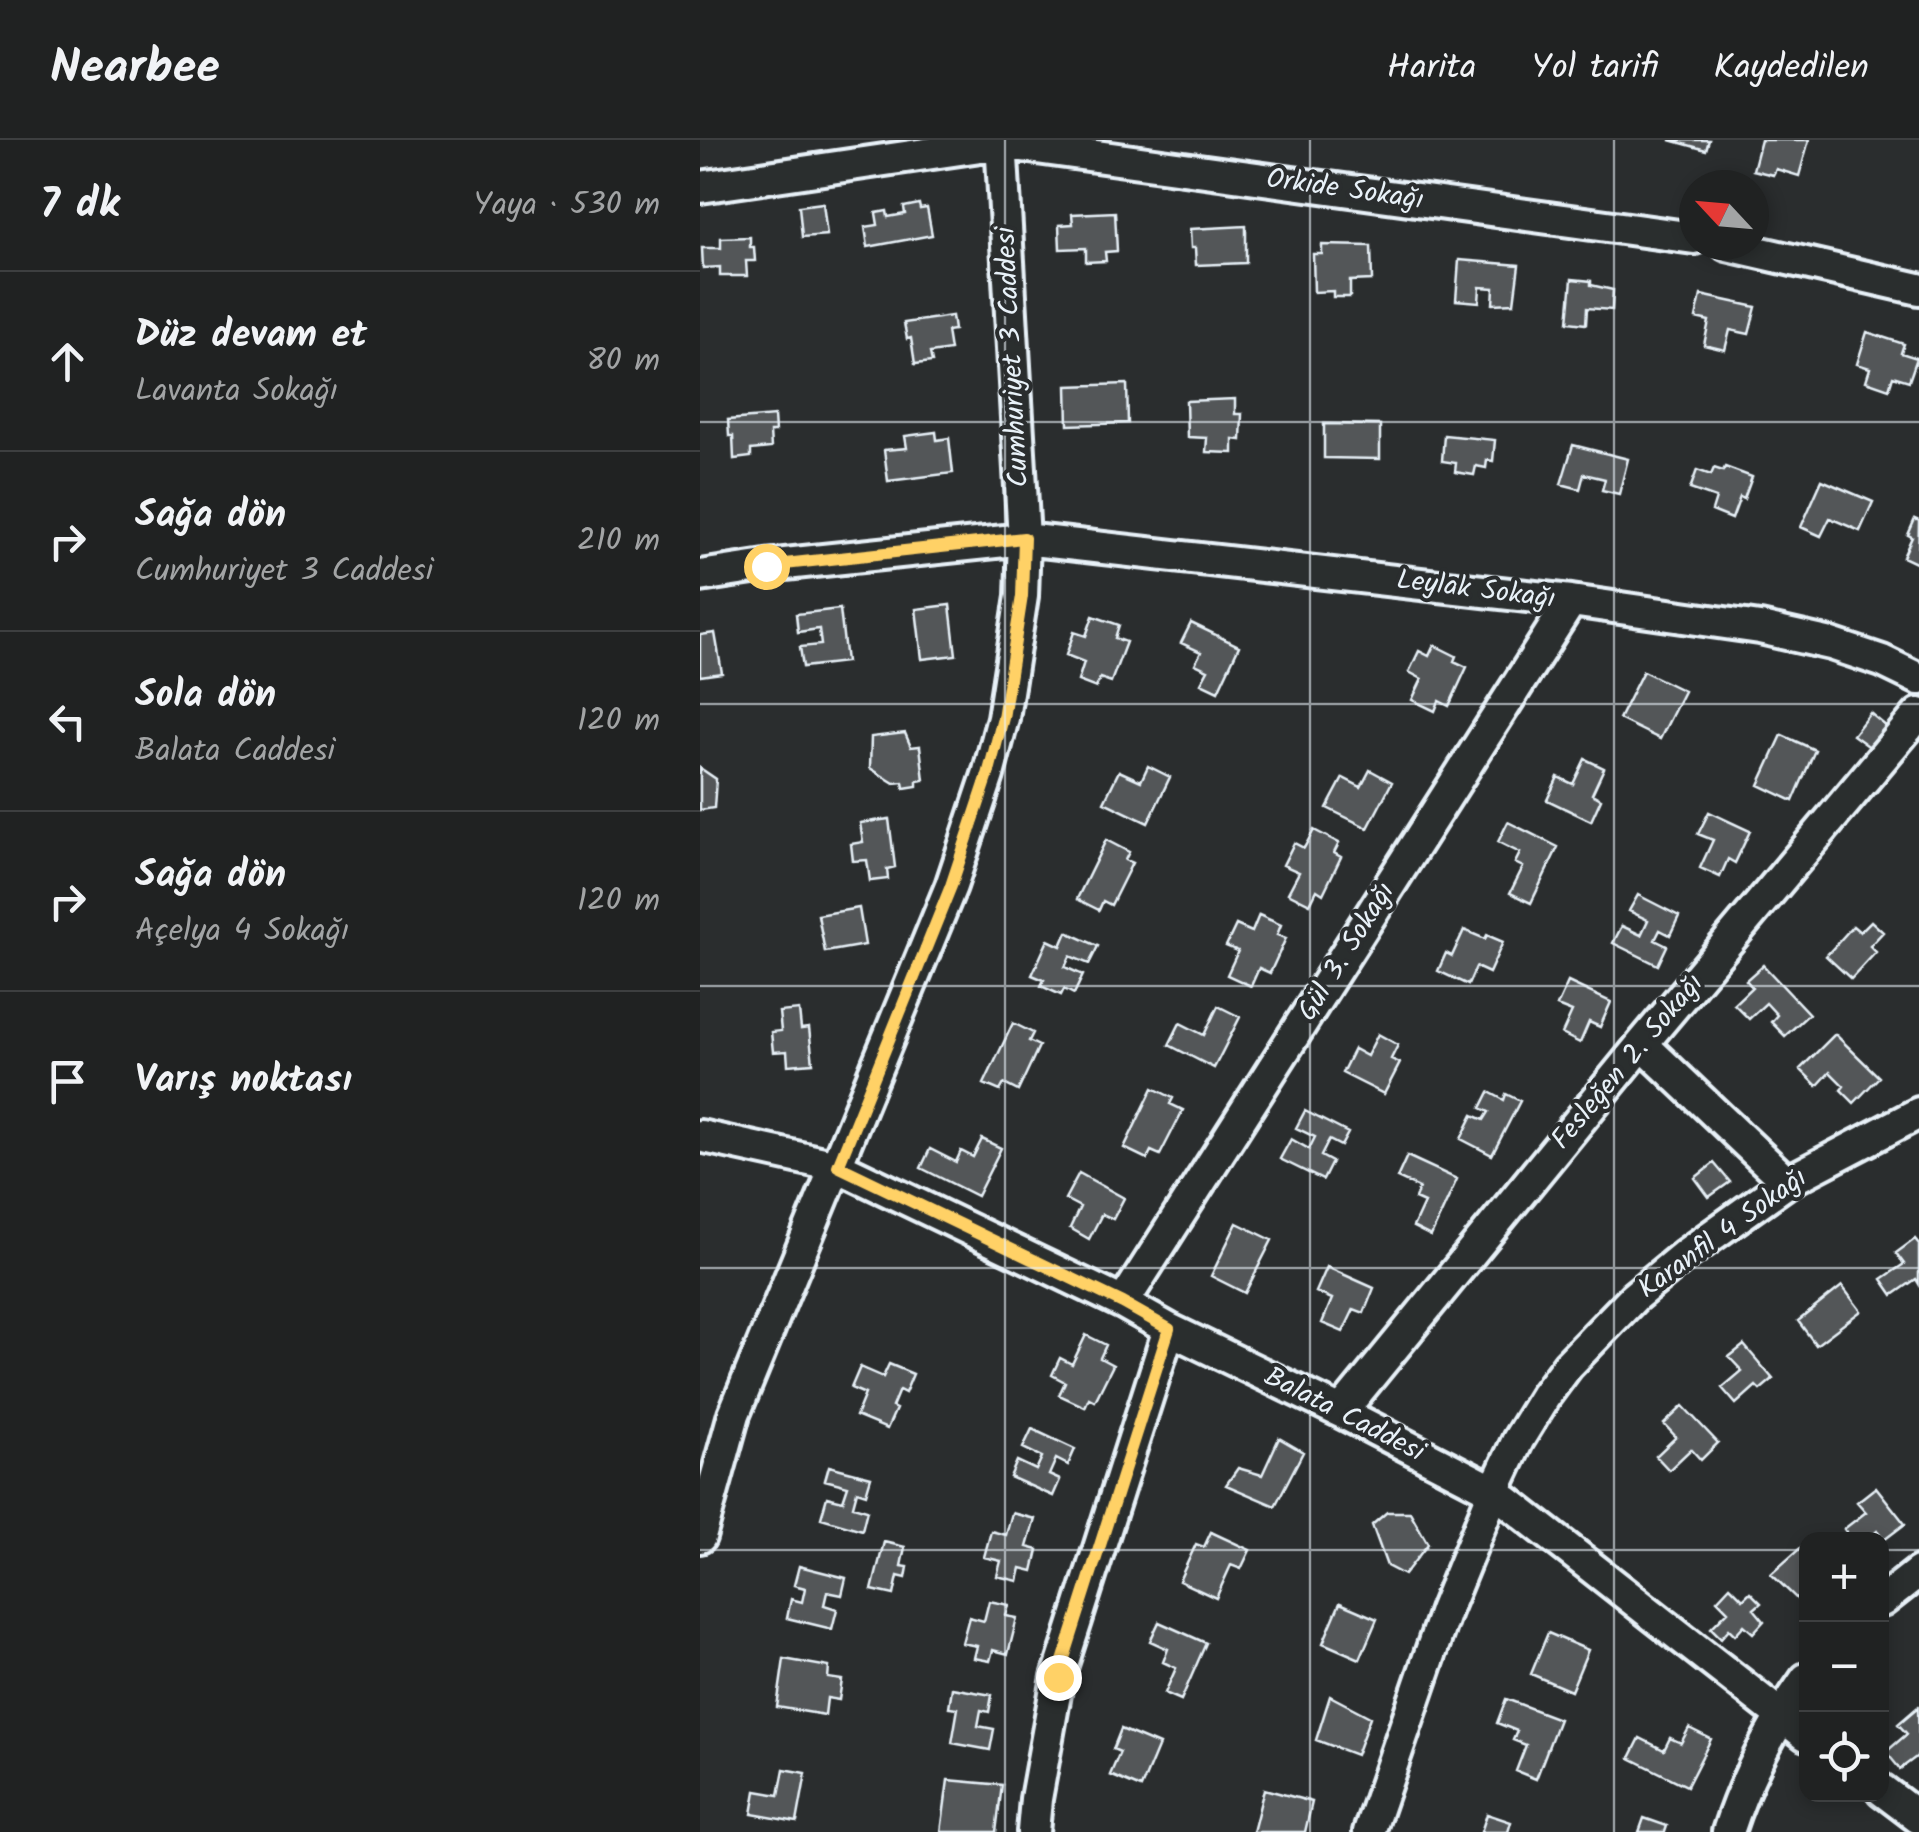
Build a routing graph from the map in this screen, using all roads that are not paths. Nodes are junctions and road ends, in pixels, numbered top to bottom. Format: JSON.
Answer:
{"nodes":[{"id":1,"x":1001,"y":141,"type":"edge"},
{"id":2,"x":700,"y":187,"type":"edge"},
{"id":3,"x":1679,"y":236,"type":"edge"},
{"id":4,"x":1769,"y":255,"type":"edge"},
{"id":5,"x":1919,"y":289,"type":"edge"},
{"id":6,"x":1024,"y":538,"type":"junction"},
{"id":7,"x":700,"y":576,"type":"edge"},
{"id":8,"x":1570,"y":601,"type":"junction"},
{"id":9,"x":1919,"y":679,"type":"edge"},
{"id":10,"x":1919,"y":714,"type":"edge"},
{"id":11,"x":1642,"y":1044,"type":"junction"},
{"id":12,"x":1919,"y":1113,"type":"edge"},
{"id":13,"x":700,"y":1136,"type":"edge"},
{"id":14,"x":838,"y":1166,"type":"junction"},
{"id":15,"x":1787,"y":1182,"type":"junction"},
{"id":16,"x":1123,"y":1303,"type":"junction"},
{"id":17,"x":1169,"y":1329,"type":"junction"},
{"id":18,"x":1342,"y":1412,"type":"junction"},
{"id":19,"x":1494,"y":1491,"type":"junction"},
{"id":20,"x":700,"y":1538,"type":"edge"},
{"id":21,"x":1919,"y":1572,"type":"edge"},
{"id":22,"x":1889,"y":1595,"type":"edge"},
{"id":23,"x":1799,"y":1689,"type":"edge"},
{"id":24,"x":1781,"y":1716,"type":"junction"},
{"id":25,"x":1799,"y":1729,"type":"edge"},
{"id":26,"x":1889,"y":1795,"type":"edge"},
{"id":27,"x":1919,"y":1818,"type":"edge"},
{"id":28,"x":1033,"y":1832,"type":"edge"},
{"id":29,"x":1370,"y":1832,"type":"edge"},
{"id":30,"x":1728,"y":1832,"type":"edge"}],
"edges":[{"from":1,"to":2,"type":"street","name":"Orkide Sokağı"},
{"from":1,"to":3,"type":"street","name":"Orkide Sokağı"},
{"from":1,"to":6,"type":"street","name":"Cumhuriyet 3 Caddesi"},
{"from":4,"to":5,"type":"street"},
{"from":6,"to":7,"type":"street","name":"Leylak Sokağı"},
{"from":6,"to":8,"type":"street","name":"Leylak Sokağı"},
{"from":6,"to":14,"type":"street","name":"Cumhuriyet 3 Caddesi"},
{"from":8,"to":9,"type":"street","name":"Leylak Sokağı"},
{"from":8,"to":16,"type":"street","name":"Gül 3. Sokağı"},
{"from":10,"to":11,"type":"street","name":"Fesleğen 2. Sokağı"},
{"from":11,"to":15,"type":"street"},
{"from":11,"to":18,"type":"street","name":"Fesleğen 2. Sokağı"},
{"from":12,"to":15,"type":"street","name":"Karanfil 4 Sokağı"},
{"from":13,"to":14,"type":"street","name":"Balata Caddesi"},
{"from":14,"to":16,"type":"street","name":"Balata Caddesi"},
{"from":14,"to":20,"type":"street","name":"Cumhuriyet 3 Caddesi"},
{"from":15,"to":19,"type":"street","name":"Karanfil 4 Sokağı"},
{"from":16,"to":17,"type":"street","name":"Balata Caddesi"},
{"from":17,"to":18,"type":"street","name":"Balata Caddesi"},
{"from":17,"to":28,"type":"street"},
{"from":18,"to":19,"type":"street","name":"Balata Caddesi"},
{"from":19,"to":24,"type":"street","name":"Balata Caddesi"},
{"from":19,"to":29,"type":"street","name":"Karanfil 4 Sokağı"},
{"from":21,"to":22,"type":"street"},
{"from":23,"to":24,"type":"street"},
{"from":24,"to":25,"type":"street","name":"Balata Caddesi"},
{"from":24,"to":30,"type":"street"},
{"from":26,"to":27,"type":"street"}]}
